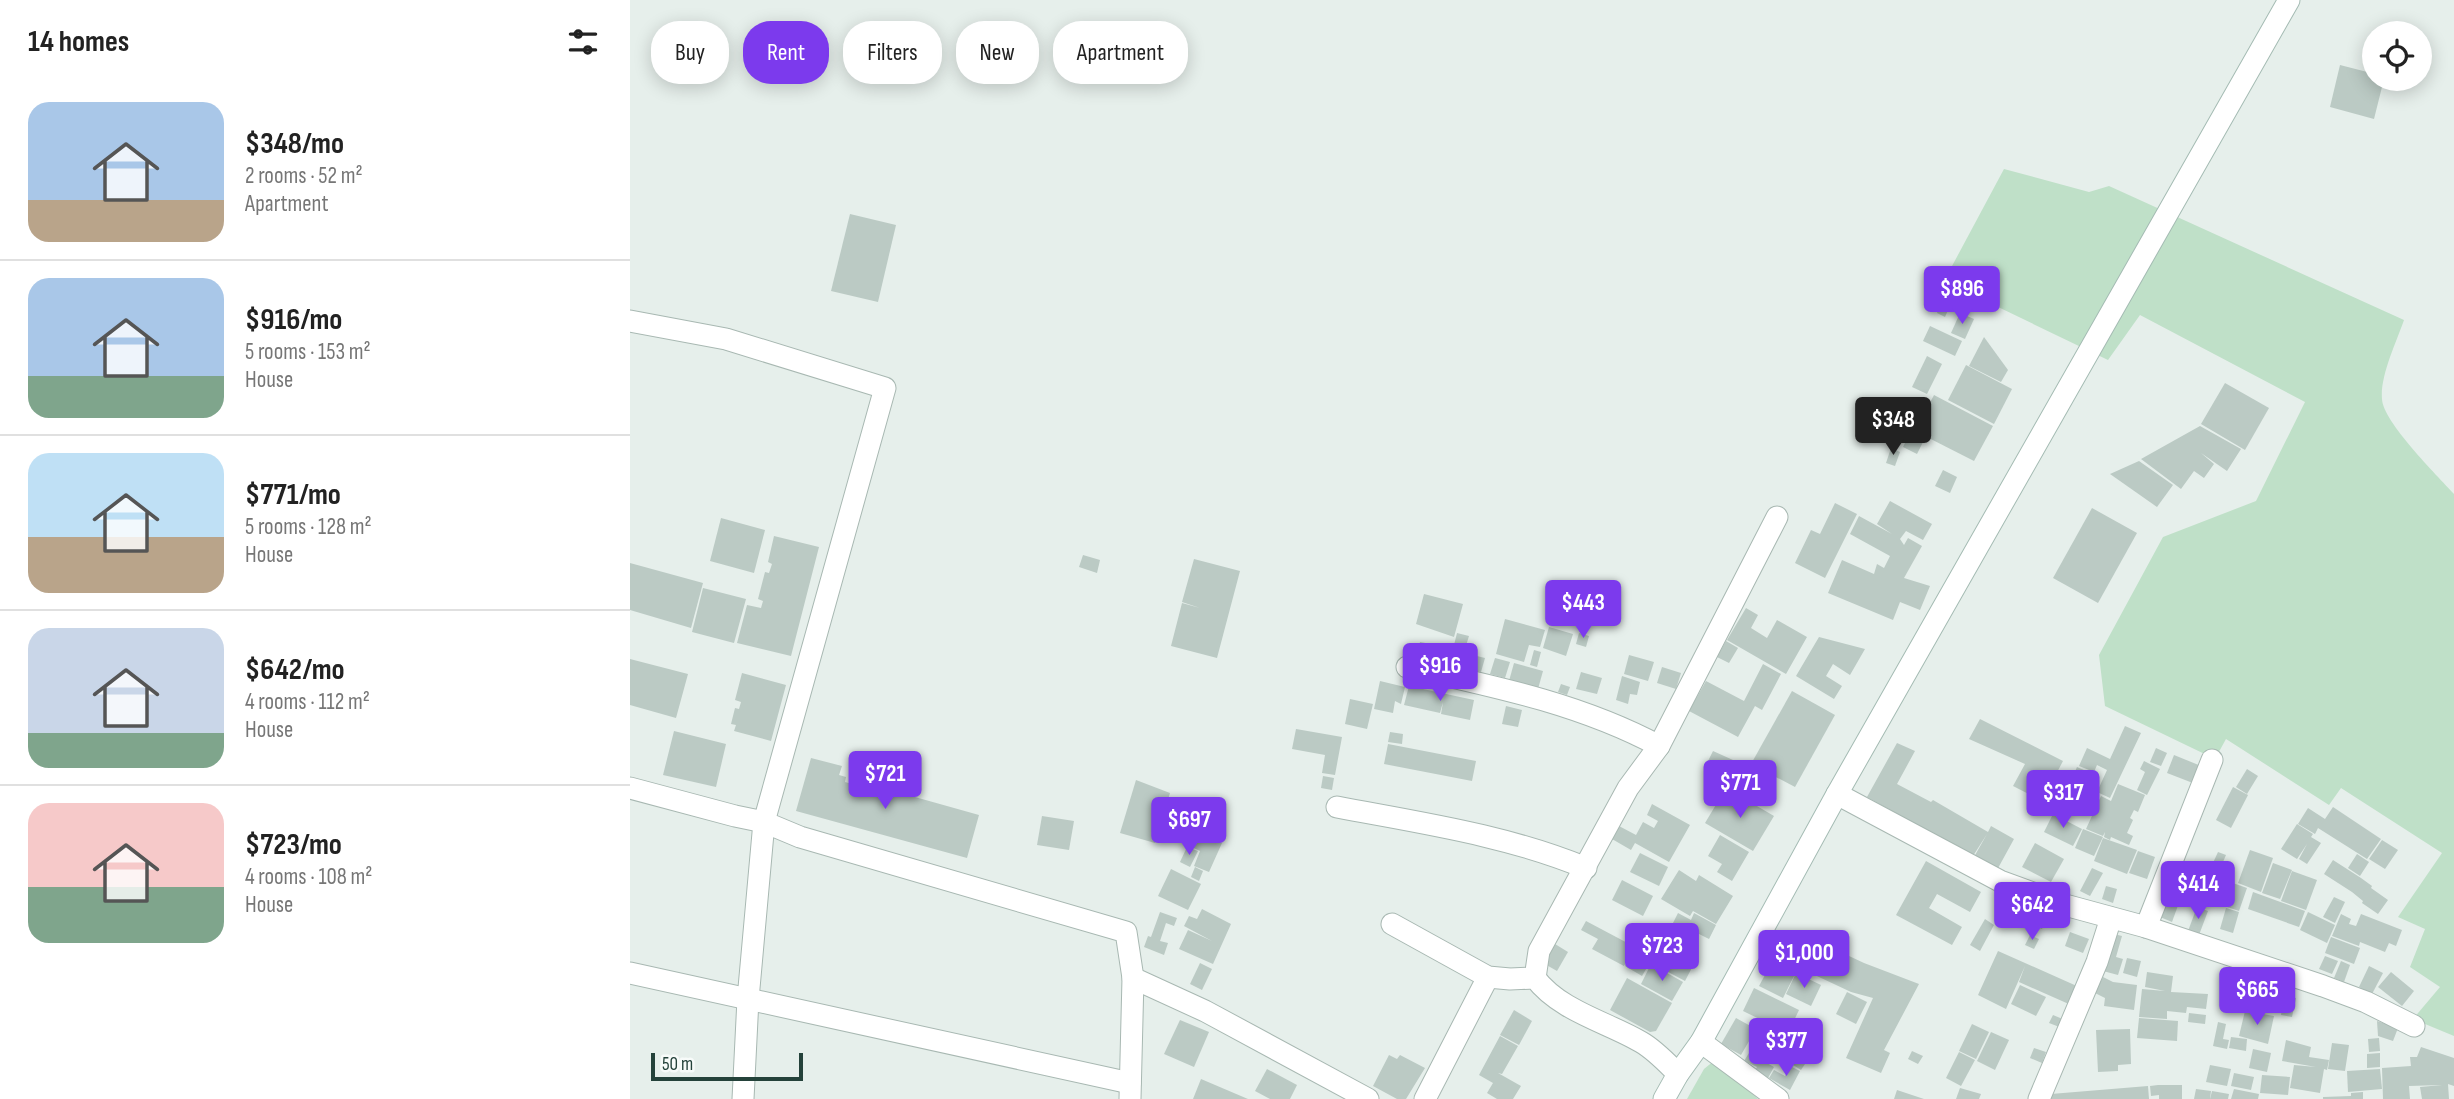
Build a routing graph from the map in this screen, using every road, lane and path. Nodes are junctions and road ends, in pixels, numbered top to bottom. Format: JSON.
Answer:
{"nodes":[{"id":1,"x":2289,"y":0,"type":"edge"},
{"id":2,"x":630,"y":321,"type":"edge"},
{"id":3,"x":1777,"y":517,"type":"dead end"},
{"id":4,"x":1407,"y":667,"type":"dead end"},
{"id":5,"x":1659,"y":746,"type":"junction"},
{"id":6,"x":2212,"y":760,"type":"dead end"},
{"id":7,"x":630,"y":788,"type":"edge"},
{"id":8,"x":1837,"y":794,"type":"junction"},
{"id":9,"x":1337,"y":807,"type":"dead end"},
{"id":10,"x":764,"y":822,"type":"junction"},
{"id":11,"x":1586,"y":868,"type":"junction"},
{"id":12,"x":2111,"y":918,"type":"junction"},
{"id":13,"x":1392,"y":924,"type":"dead end"},
{"id":14,"x":2146,"y":927,"type":"junction"},
{"id":15,"x":630,"y":973,"type":"edge"},
{"id":16,"x":1488,"y":977,"type":"junction"},
{"id":17,"x":1133,"y":978,"type":"junction"},
{"id":18,"x":1535,"y":978,"type":"junction"},
{"id":19,"x":748,"y":999,"type":"junction"},
{"id":20,"x":2414,"y":1026,"type":"dead end"},
{"id":21,"x":1701,"y":1042,"type":"junction"},
{"id":22,"x":1678,"y":1074,"type":"junction"},
{"id":23,"x":1130,"y":1091,"type":"edge"},
{"id":24,"x":743,"y":1099,"type":"edge"},
{"id":25,"x":1368,"y":1099,"type":"edge"},
{"id":26,"x":1425,"y":1099,"type":"edge"},
{"id":27,"x":1664,"y":1099,"type":"edge"},
{"id":28,"x":1778,"y":1099,"type":"edge"},
{"id":29,"x":2039,"y":1099,"type":"edge"}],
"edges":[{"from":1,"to":8,"type":"street"},
{"from":2,"to":10,"type":"street"},
{"from":3,"to":5,"type":"street"},
{"from":4,"to":5,"type":"street"},
{"from":5,"to":11,"type":"street"},
{"from":6,"to":14,"type":"street"},
{"from":7,"to":10,"type":"street"},
{"from":8,"to":12,"type":"street"},
{"from":8,"to":21,"type":"street"},
{"from":9,"to":11,"type":"street"},
{"from":10,"to":17,"type":"street"},
{"from":10,"to":19,"type":"street"},
{"from":11,"to":18,"type":"street"},
{"from":12,"to":14,"type":"street"},
{"from":12,"to":29,"type":"street"},
{"from":13,"to":16,"type":"street"},
{"from":14,"to":20,"type":"street"},
{"from":15,"to":19,"type":"street"},
{"from":16,"to":18,"type":"street"},
{"from":16,"to":26,"type":"street"},
{"from":17,"to":23,"type":"street"},
{"from":17,"to":25,"type":"street"},
{"from":18,"to":22,"type":"street"},
{"from":19,"to":23,"type":"street"},
{"from":19,"to":24,"type":"street"},
{"from":21,"to":22,"type":"street"},
{"from":21,"to":28,"type":"street"},
{"from":22,"to":27,"type":"street"}]}
